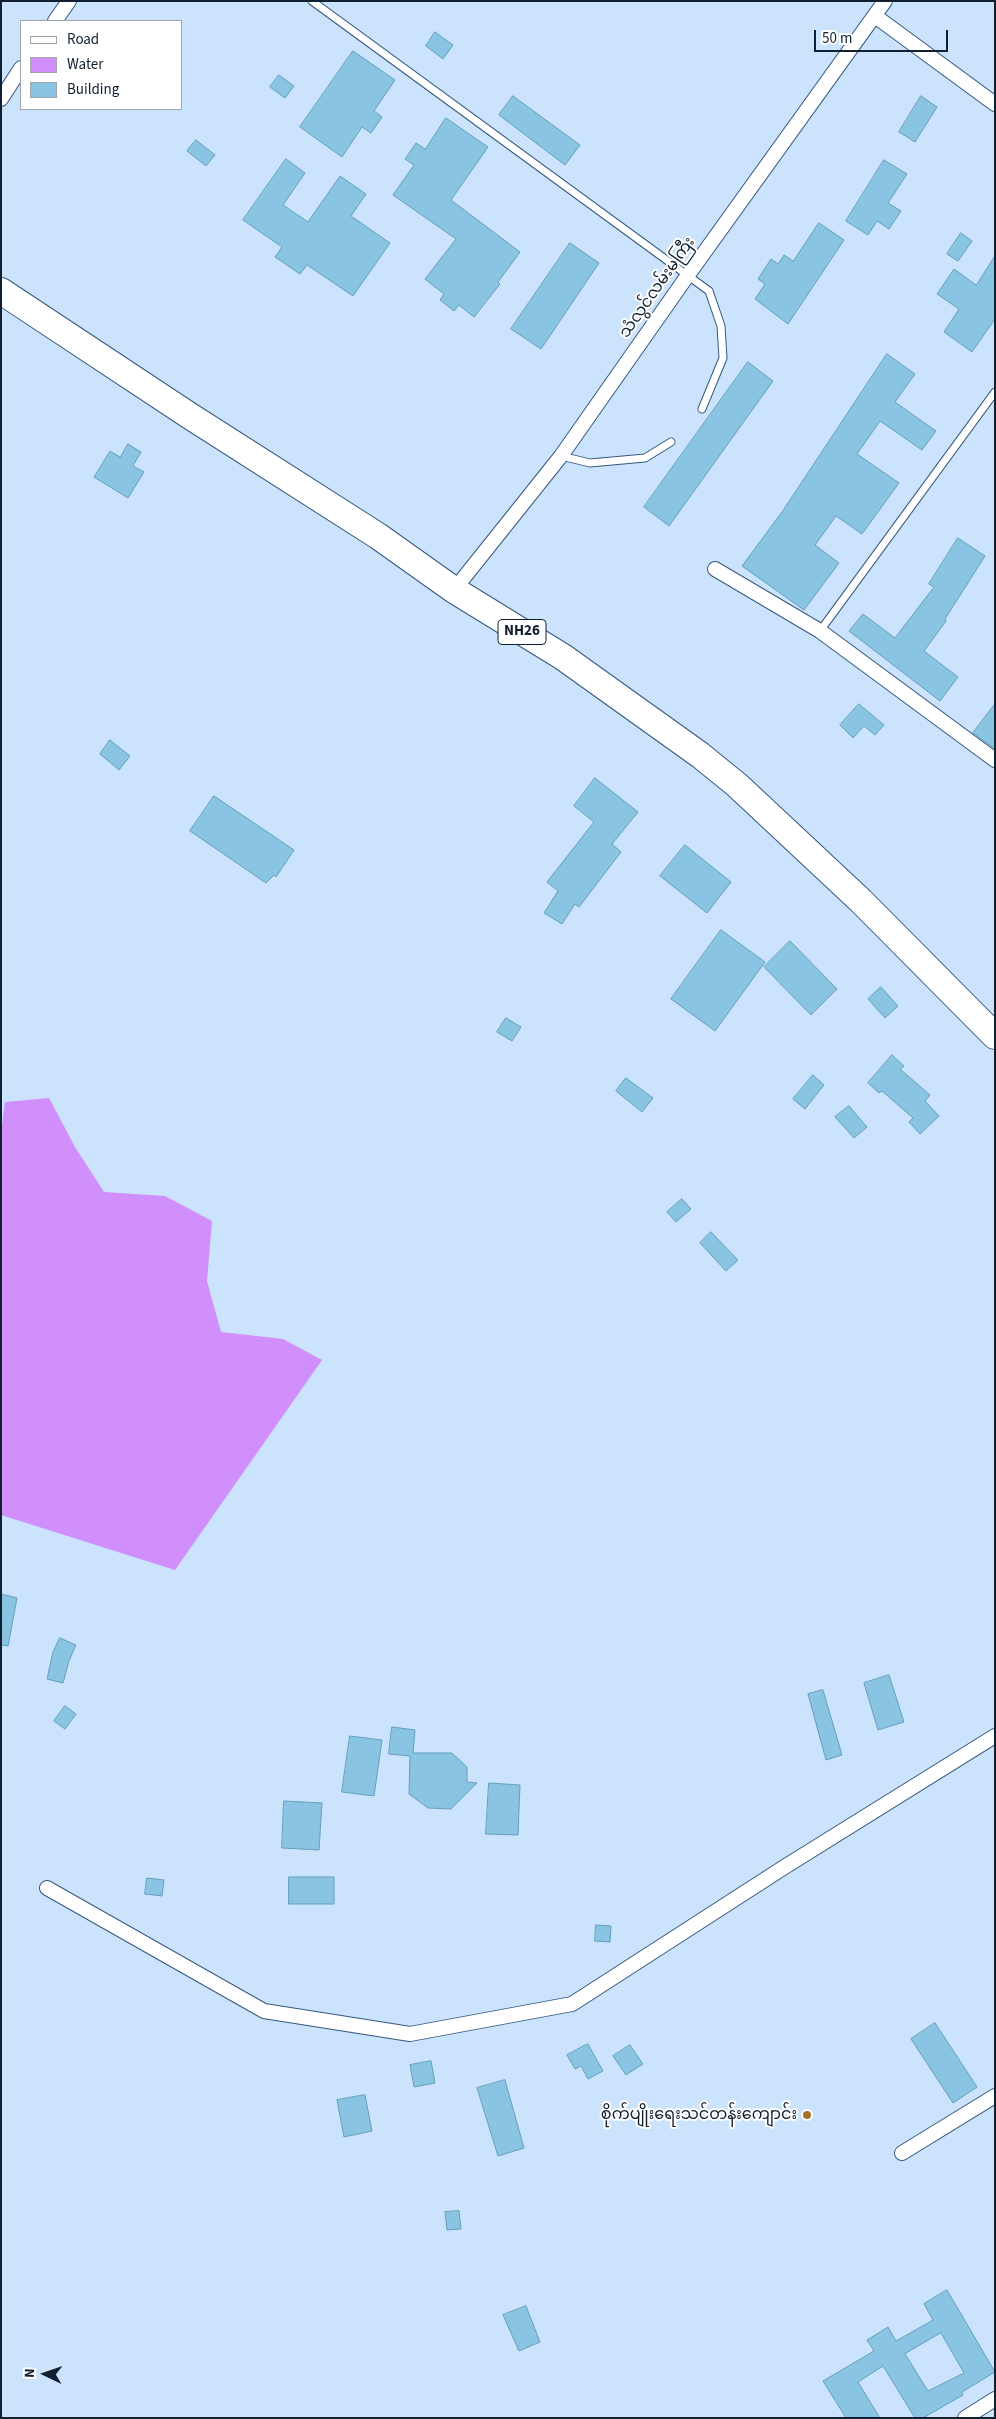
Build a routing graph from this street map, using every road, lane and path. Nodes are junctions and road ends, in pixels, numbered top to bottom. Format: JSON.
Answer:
{"nodes":[{"id":1,"x":70,"y":1,"type":"edge"},
{"id":2,"x":312,"y":1,"type":"edge"},
{"id":3,"x":885,"y":1,"type":"edge"},
{"id":4,"x":875,"y":16,"type":"junction"},
{"id":5,"x":56,"y":20,"type":"edge"},
{"id":6,"x":20,"y":70,"type":"edge"},
{"id":7,"x":1,"y":99,"type":"edge"},
{"id":8,"x":995,"y":104,"type":"edge"},
{"id":9,"x":688,"y":275,"type":"junction"},
{"id":10,"x":1,"y":291,"type":"edge"},
{"id":11,"x":995,"y":392,"type":"edge"},
{"id":12,"x":702,"y":409,"type":"dead end"},
{"id":13,"x":671,"y":442,"type":"dead end"},
{"id":14,"x":561,"y":456,"type":"junction"},
{"id":15,"x":715,"y":569,"type":"dead end"},
{"id":16,"x":454,"y":590,"type":"junction"},
{"id":17,"x":820,"y":631,"type":"junction"},
{"id":18,"x":995,"y":760,"type":"edge"},
{"id":19,"x":995,"y":1036,"type":"edge"},
{"id":20,"x":995,"y":1736,"type":"edge"},
{"id":21,"x":47,"y":1888,"type":"dead end"},
{"id":22,"x":995,"y":2096,"type":"edge"},
{"id":23,"x":902,"y":2153,"type":"dead end"},
{"id":24,"x":995,"y":2399,"type":"edge"},
{"id":25,"x":965,"y":2418,"type":"edge"}],
"edges":[{"from":1,"to":5,"type":"street"},
{"from":2,"to":9,"type":"lane"},
{"from":3,"to":4,"type":"street","name":"သံလွင်လမ်းမကြီး"},
{"from":4,"to":8,"type":"street"},
{"from":4,"to":9,"type":"street","name":"သံလွင်လမ်းမကြီး"},
{"from":6,"to":7,"type":"street"},
{"from":9,"to":12,"type":"lane"},
{"from":9,"to":14,"type":"street","name":"သံလွင်လမ်းမကြီး"},
{"from":10,"to":16,"type":"highway","number":"NH26"},
{"from":11,"to":17,"type":"lane"},
{"from":13,"to":14,"type":"lane"},
{"from":14,"to":16,"type":"street","name":"သံလွင်လမ်းမကြီး"},
{"from":15,"to":17,"type":"street"},
{"from":16,"to":19,"type":"highway","number":"NH26"},
{"from":17,"to":18,"type":"street"},
{"from":20,"to":21,"type":"street"},
{"from":22,"to":23,"type":"street"},
{"from":24,"to":25,"type":"street"}]}
